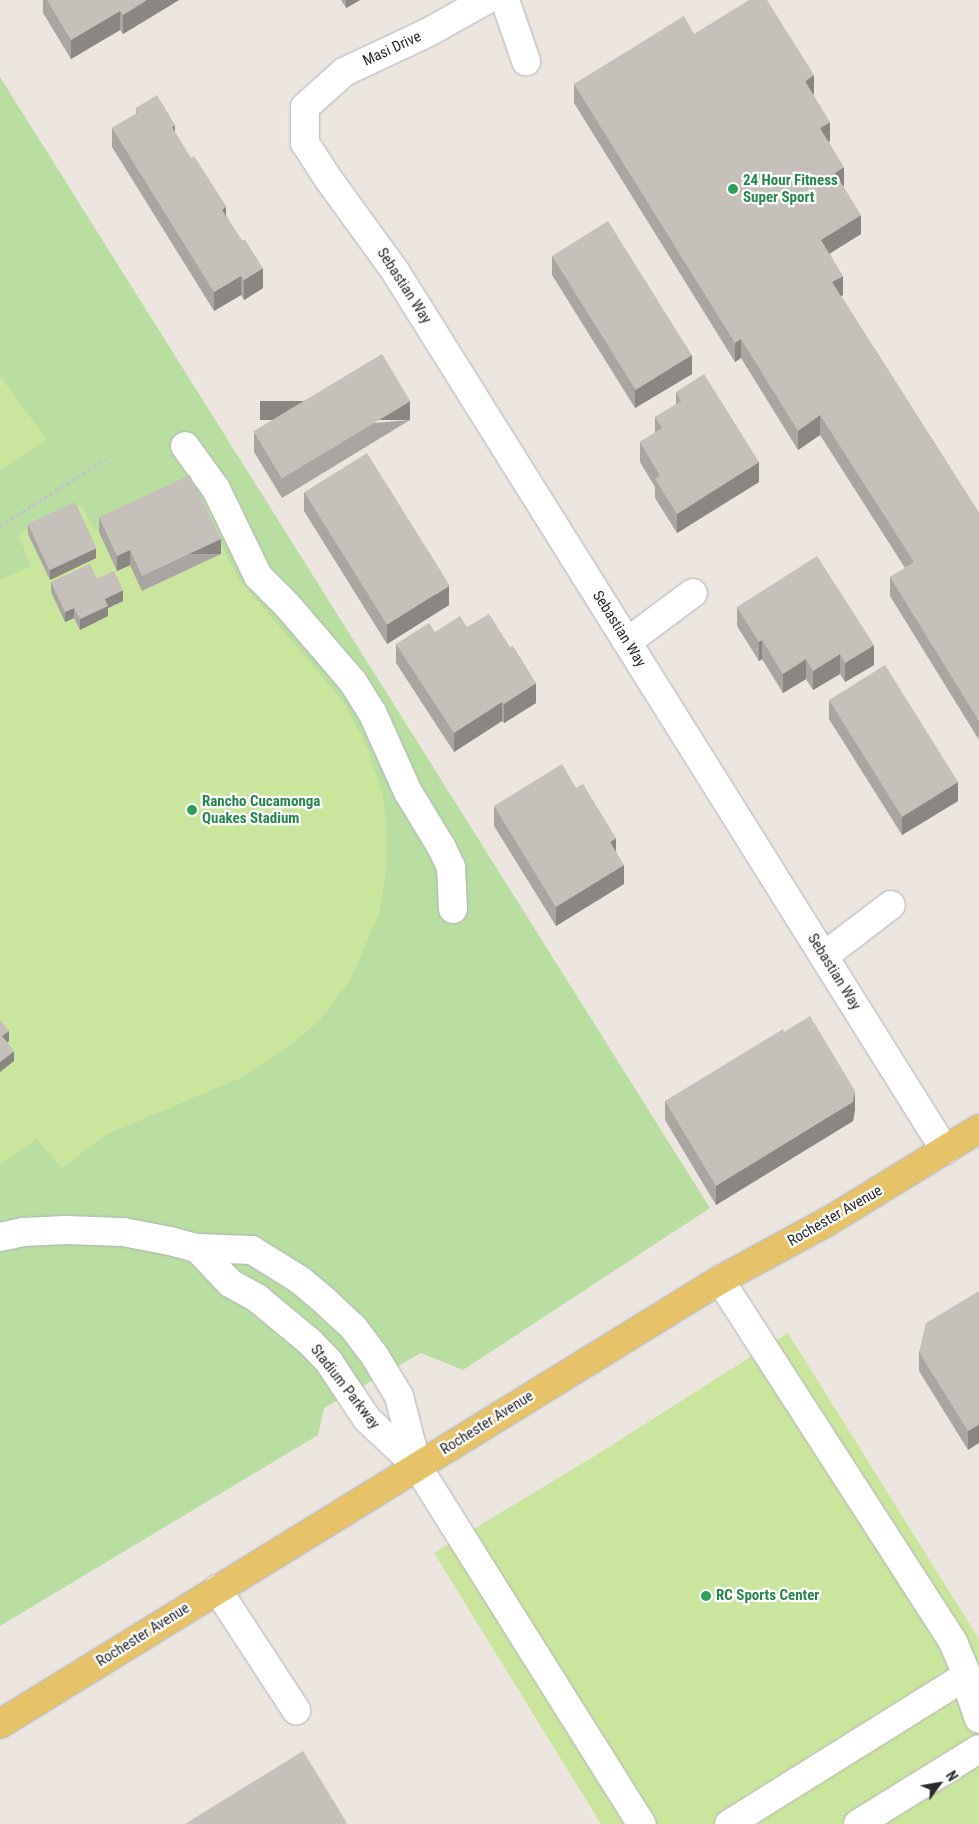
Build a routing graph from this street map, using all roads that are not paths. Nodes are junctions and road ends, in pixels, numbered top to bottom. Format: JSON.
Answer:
{"nodes":[{"id":1,"x":486,"y":0,"type":"edge"},
{"id":2,"x":505,"y":0,"type":"edge"},
{"id":3,"x":526,"y":61,"type":"dead end"},
{"id":4,"x":305,"y":107,"type":"joint"},
{"id":5,"x":185,"y":446,"type":"dead end"},
{"id":6,"x":693,"y":593,"type":"dead end"},
{"id":7,"x":627,"y":642,"type":"junction"},
{"id":8,"x":891,"y":905,"type":"dead end"},
{"id":9,"x":453,"y":909,"type":"dead end"},
{"id":10,"x":824,"y":956,"type":"junction"},
{"id":11,"x":979,"y":1129,"type":"edge"},
{"id":12,"x":945,"y":1150,"type":"junction"},
{"id":13,"x":0,"y":1237,"type":"edge"},
{"id":14,"x":197,"y":1248,"type":"junction"},
{"id":15,"x":720,"y":1280,"type":"junction"},
{"id":16,"x":417,"y":1466,"type":"junction"},
{"id":17,"x":218,"y":1589,"type":"junction"},
{"id":18,"x":967,"y":1675,"type":"junction"},
{"id":19,"x":296,"y":1710,"type":"dead end"},
{"id":20,"x":979,"y":1719,"type":"edge"},
{"id":21,"x":0,"y":1724,"type":"edge"},
{"id":22,"x":979,"y":1749,"type":"edge"},
{"id":23,"x":642,"y":1824,"type":"edge"},
{"id":24,"x":729,"y":1824,"type":"edge"},
{"id":25,"x":858,"y":1824,"type":"edge"}],
"edges":[{"from":1,"to":4,"type":"street","name":"Masi Drive"},
{"from":2,"to":3,"type":"street"},
{"from":4,"to":7,"type":"street","name":"Sebastian Way"},
{"from":5,"to":9,"type":"street"},
{"from":6,"to":7,"type":"street"},
{"from":7,"to":10,"type":"street","name":"Sebastian Way"},
{"from":8,"to":10,"type":"street"},
{"from":10,"to":12,"type":"street","name":"Sebastian Way"},
{"from":11,"to":12,"type":"main road","name":"Rochester Avenue"},
{"from":12,"to":15,"type":"main road","name":"Rochester Avenue"},
{"from":13,"to":14,"type":"street","name":"Stadium Parkway"},
{"from":14,"to":16,"type":"street","name":"Stadium Parkway"},
{"from":14,"to":16,"type":"street","name":"Stadium Parkway"},
{"from":15,"to":16,"type":"main road","name":"Rochester Avenue"},
{"from":15,"to":18,"type":"street"},
{"from":16,"to":17,"type":"main road","name":"Rochester Avenue"},
{"from":16,"to":23,"type":"street"},
{"from":17,"to":19,"type":"street"},
{"from":17,"to":21,"type":"main road","name":"Rochester Avenue"},
{"from":18,"to":20,"type":"street"},
{"from":18,"to":24,"type":"street"},
{"from":22,"to":25,"type":"street"}]}
